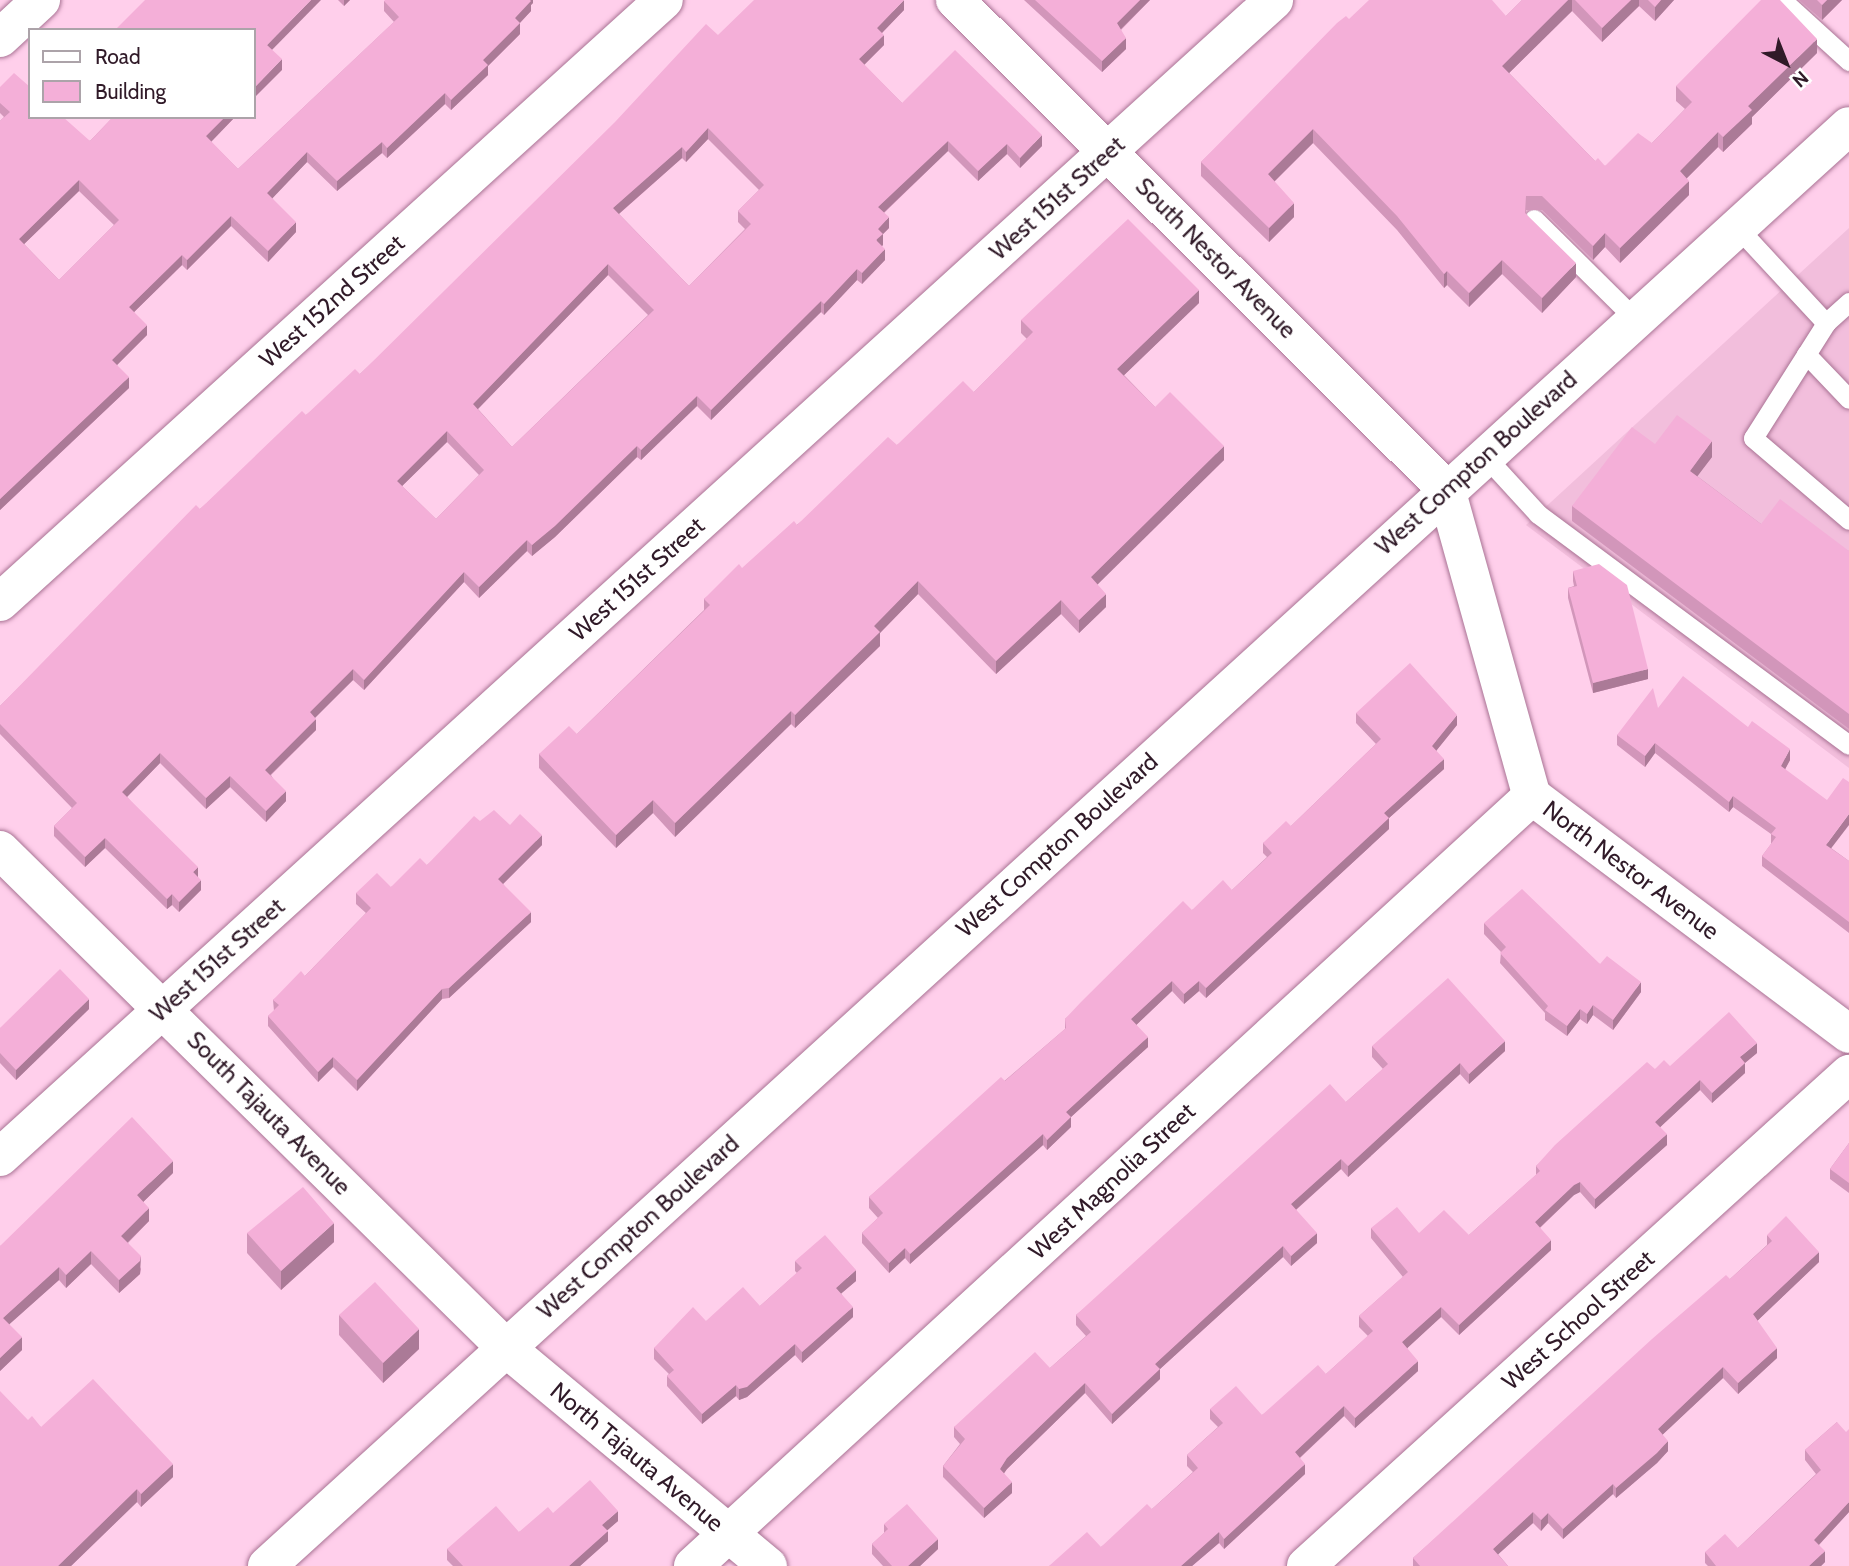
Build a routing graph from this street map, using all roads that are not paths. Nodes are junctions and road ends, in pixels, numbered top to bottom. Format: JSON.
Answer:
{"nodes":[{"id":1,"x":41,"y":0,"type":"edge"},
{"id":2,"x":664,"y":0,"type":"edge"},
{"id":3,"x":955,"y":0,"type":"edge"},
{"id":4,"x":1274,"y":0,"type":"edge"},
{"id":5,"x":1782,"y":0,"type":"edge"},
{"id":6,"x":0,"y":38,"type":"edge"},
{"id":7,"x":1849,"y":61,"type":"edge"},
{"id":8,"x":1849,"y":126,"type":"edge"},
{"id":9,"x":1110,"y":151,"type":"junction"},
{"id":10,"x":1534,"y":219,"type":"edge"},
{"id":11,"x":1737,"y":228,"type":"junction"},
{"id":12,"x":1849,"y":302,"type":"edge"},
{"id":13,"x":1635,"y":319,"type":"junction"},
{"id":14,"x":1826,"y":323,"type":"junction"},
{"id":15,"x":1806,"y":354,"type":"junction"},
{"id":16,"x":1849,"y":399,"type":"edge"},
{"id":17,"x":1484,"y":455,"type":"junction"},
{"id":18,"x":1446,"y":489,"type":"junction"},
{"id":19,"x":1849,"y":519,"type":"edge"},
{"id":20,"x":0,"y":602,"type":"edge"},
{"id":21,"x":1849,"y":745,"type":"edge"},
{"id":22,"x":1532,"y":796,"type":"junction"},
{"id":23,"x":0,"y":850,"type":"edge"},
{"id":24,"x":163,"y":1009,"type":"junction"},
{"id":25,"x":1849,"y":1034,"type":"edge"},
{"id":26,"x":1849,"y":1074,"type":"edge"},
{"id":27,"x":0,"y":1157,"type":"edge"},
{"id":28,"x":506,"y":1348,"type":"junction"},
{"id":29,"x":729,"y":1534,"type":"junction"},
{"id":30,"x":267,"y":1566,"type":"edge"},
{"id":31,"x":693,"y":1566,"type":"edge"},
{"id":32,"x":768,"y":1566,"type":"edge"},
{"id":33,"x":1306,"y":1566,"type":"edge"}],
"edges":[{"from":1,"to":6,"type":"street"},
{"from":2,"to":20,"type":"street","name":"West 152nd Street"},
{"from":3,"to":9,"type":"street","name":"South Nestor Avenue"},
{"from":4,"to":9,"type":"street","name":"West 151st Street"},
{"from":5,"to":7,"type":"lane"},
{"from":8,"to":11,"type":"street","name":"West Compton Boulevard"},
{"from":9,"to":18,"type":"street","name":"South Nestor Avenue"},
{"from":9,"to":24,"type":"street","name":"West 151st Street"},
{"from":10,"to":13,"type":"lane"},
{"from":11,"to":13,"type":"street","name":"West Compton Boulevard"},
{"from":11,"to":14,"type":"lane"},
{"from":12,"to":14,"type":"lane"},
{"from":13,"to":17,"type":"street","name":"West Compton Boulevard"},
{"from":14,"to":15,"type":"lane"},
{"from":15,"to":16,"type":"lane"},
{"from":15,"to":19,"type":"lane"},
{"from":17,"to":18,"type":"street","name":"West Compton Boulevard"},
{"from":17,"to":21,"type":"lane"},
{"from":18,"to":22,"type":"street","name":"North Nestor Avenue"},
{"from":18,"to":28,"type":"street","name":"West Compton Boulevard"},
{"from":22,"to":25,"type":"street","name":"North Nestor Avenue"},
{"from":22,"to":29,"type":"street","name":"West Magnolia Street"},
{"from":23,"to":24,"type":"street","name":"South Tajauta Avenue"},
{"from":24,"to":27,"type":"street","name":"West 151st Street"},
{"from":24,"to":28,"type":"street","name":"South Tajauta Avenue"},
{"from":26,"to":33,"type":"street","name":"West School Street"},
{"from":28,"to":29,"type":"street","name":"North Tajauta Avenue"},
{"from":28,"to":30,"type":"street","name":"West Compton Boulevard"},
{"from":29,"to":31,"type":"street","name":"West Magnolia Street"},
{"from":29,"to":32,"type":"street","name":"North Tajauta Avenue"}]}
